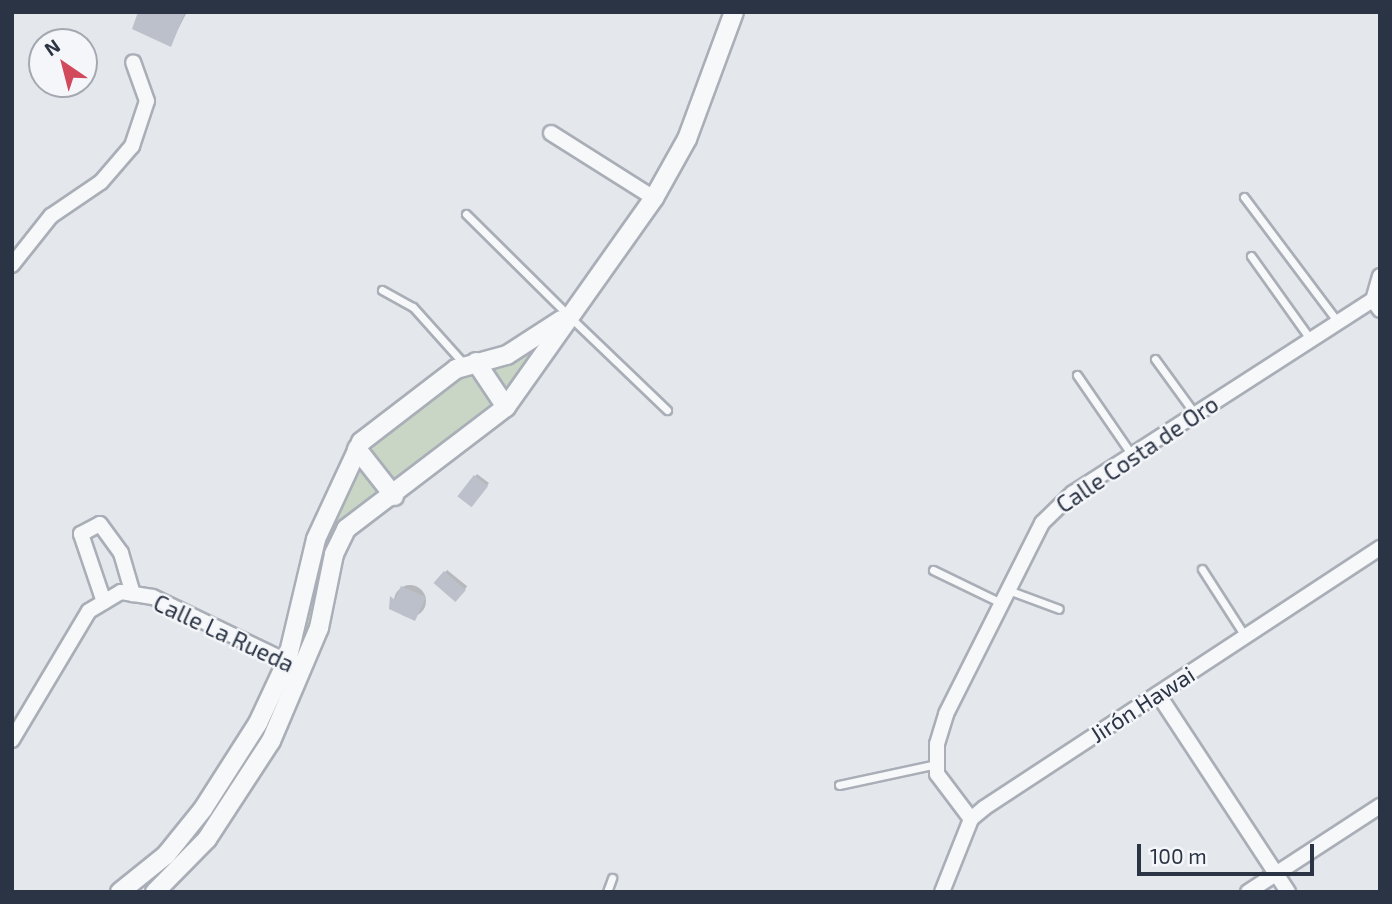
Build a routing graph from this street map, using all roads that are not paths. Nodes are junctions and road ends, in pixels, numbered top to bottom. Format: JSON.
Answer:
{"nodes":[{"id":1,"x":731,"y":13,"type":"edge"},
{"id":2,"x":133,"y":62,"type":"dead end"},
{"id":3,"x":551,"y":133,"type":"dead end"},
{"id":4,"x":1244,"y":197,"type":"dead end"},
{"id":5,"x":654,"y":198,"type":"junction"},
{"id":6,"x":466,"y":214,"type":"dead end"},
{"id":7,"x":1251,"y":256,"type":"dead end"},
{"id":8,"x":12,"y":265,"type":"edge"},
{"id":9,"x":1380,"y":276,"type":"edge"},
{"id":10,"x":382,"y":290,"type":"dead end"},
{"id":11,"x":1376,"y":305,"type":"edge"},
{"id":12,"x":571,"y":314,"type":"junction"},
{"id":13,"x":1338,"y":322,"type":"junction"},
{"id":14,"x":1311,"y":340,"type":"junction"},
{"id":15,"x":1155,"y":359,"type":"dead end"},
{"id":16,"x":471,"y":364,"type":"junction"},
{"id":17,"x":1077,"y":375,"type":"dead end"},
{"id":18,"x":506,"y":407,"type":"junction"},
{"id":19,"x":667,"y":410,"type":"dead end"},
{"id":20,"x":1195,"y":414,"type":"junction"},
{"id":21,"x":358,"y":449,"type":"junction"},
{"id":22,"x":1132,"y":455,"type":"junction"},
{"id":23,"x":394,"y":496,"type":"junction"},
{"id":24,"x":1380,"y":548,"type":"edge"},
{"id":25,"x":1202,"y":569,"type":"dead end"},
{"id":26,"x":933,"y":570,"type":"dead end"},
{"id":27,"x":133,"y":594,"type":"junction"},
{"id":28,"x":1004,"y":596,"type":"junction"},
{"id":29,"x":104,"y":603,"type":"junction"},
{"id":30,"x":1059,"y":609,"type":"dead end"},
{"id":31,"x":1245,"y":637,"type":"junction"},
{"id":32,"x":287,"y":661,"type":"junction"},
{"id":33,"x":304,"y":671,"type":"junction"},
{"id":34,"x":1158,"y":694,"type":"junction"},
{"id":35,"x":12,"y":740,"type":"edge"},
{"id":36,"x":937,"y":764,"type":"junction"},
{"id":37,"x":839,"y":785,"type":"dead end"},
{"id":38,"x":1380,"y":806,"type":"edge"},
{"id":39,"x":971,"y":819,"type":"junction"},
{"id":40,"x":150,"y":867,"type":"junction"},
{"id":41,"x":1276,"y":874,"type":"junction"},
{"id":42,"x":612,"y":878,"type":"dead end"},
{"id":43,"x":163,"y":890,"type":"edge"},
{"id":44,"x":120,"y":892,"type":"edge"},
{"id":45,"x":607,"y":892,"type":"edge"},
{"id":46,"x":942,"y":892,"type":"edge"},
{"id":47,"x":1248,"y":892,"type":"edge"},
{"id":48,"x":1288,"y":892,"type":"edge"}],
"edges":[{"from":1,"to":5,"type":"street"},
{"from":2,"to":8,"type":"street"},
{"from":3,"to":5,"type":"street"},
{"from":4,"to":13,"type":"lane"},
{"from":5,"to":12,"type":"street"},
{"from":6,"to":12,"type":"lane"},
{"from":7,"to":14,"type":"lane"},
{"from":9,"to":11,"type":"street"},
{"from":10,"to":16,"type":"lane"},
{"from":11,"to":13,"type":"street","name":"Calle Costa de Oro"},
{"from":12,"to":16,"type":"street"},
{"from":12,"to":18,"type":"street"},
{"from":12,"to":19,"type":"lane"},
{"from":13,"to":14,"type":"street","name":"Calle Costa de Oro"},
{"from":14,"to":20,"type":"street","name":"Calle Costa de Oro"},
{"from":15,"to":20,"type":"lane"},
{"from":16,"to":18,"type":"street"},
{"from":16,"to":21,"type":"street"},
{"from":17,"to":22,"type":"lane"},
{"from":18,"to":23,"type":"street"},
{"from":20,"to":22,"type":"street","name":"Calle Costa de Oro"},
{"from":21,"to":23,"type":"street"},
{"from":21,"to":32,"type":"street"},
{"from":22,"to":28,"type":"street","name":"Calle Costa de Oro"},
{"from":23,"to":33,"type":"street"},
{"from":24,"to":31,"type":"street","name":"Jirón Hawai"},
{"from":25,"to":31,"type":"lane"},
{"from":26,"to":28,"type":"lane"},
{"from":27,"to":29,"type":"street","name":"Calle La Rueda"},
{"from":27,"to":29,"type":"street"},
{"from":27,"to":32,"type":"street","name":"Calle La Rueda"},
{"from":28,"to":30,"type":"lane"},
{"from":28,"to":36,"type":"street","name":"Calle Costa de Oro"},
{"from":29,"to":35,"type":"street","name":"Calle La Rueda"},
{"from":31,"to":34,"type":"street","name":"Jirón Hawai"},
{"from":32,"to":33,"type":"street","name":"Calle La Rueda"},
{"from":32,"to":40,"type":"street"},
{"from":33,"to":43,"type":"street"},
{"from":34,"to":39,"type":"street","name":"Jirón Hawai"},
{"from":34,"to":41,"type":"street"},
{"from":36,"to":37,"type":"lane"},
{"from":36,"to":39,"type":"street"},
{"from":38,"to":41,"type":"street"},
{"from":39,"to":46,"type":"street"},
{"from":40,"to":43,"type":"street"},
{"from":40,"to":44,"type":"street"},
{"from":41,"to":47,"type":"street"},
{"from":41,"to":48,"type":"street"},
{"from":42,"to":45,"type":"lane"}]}
